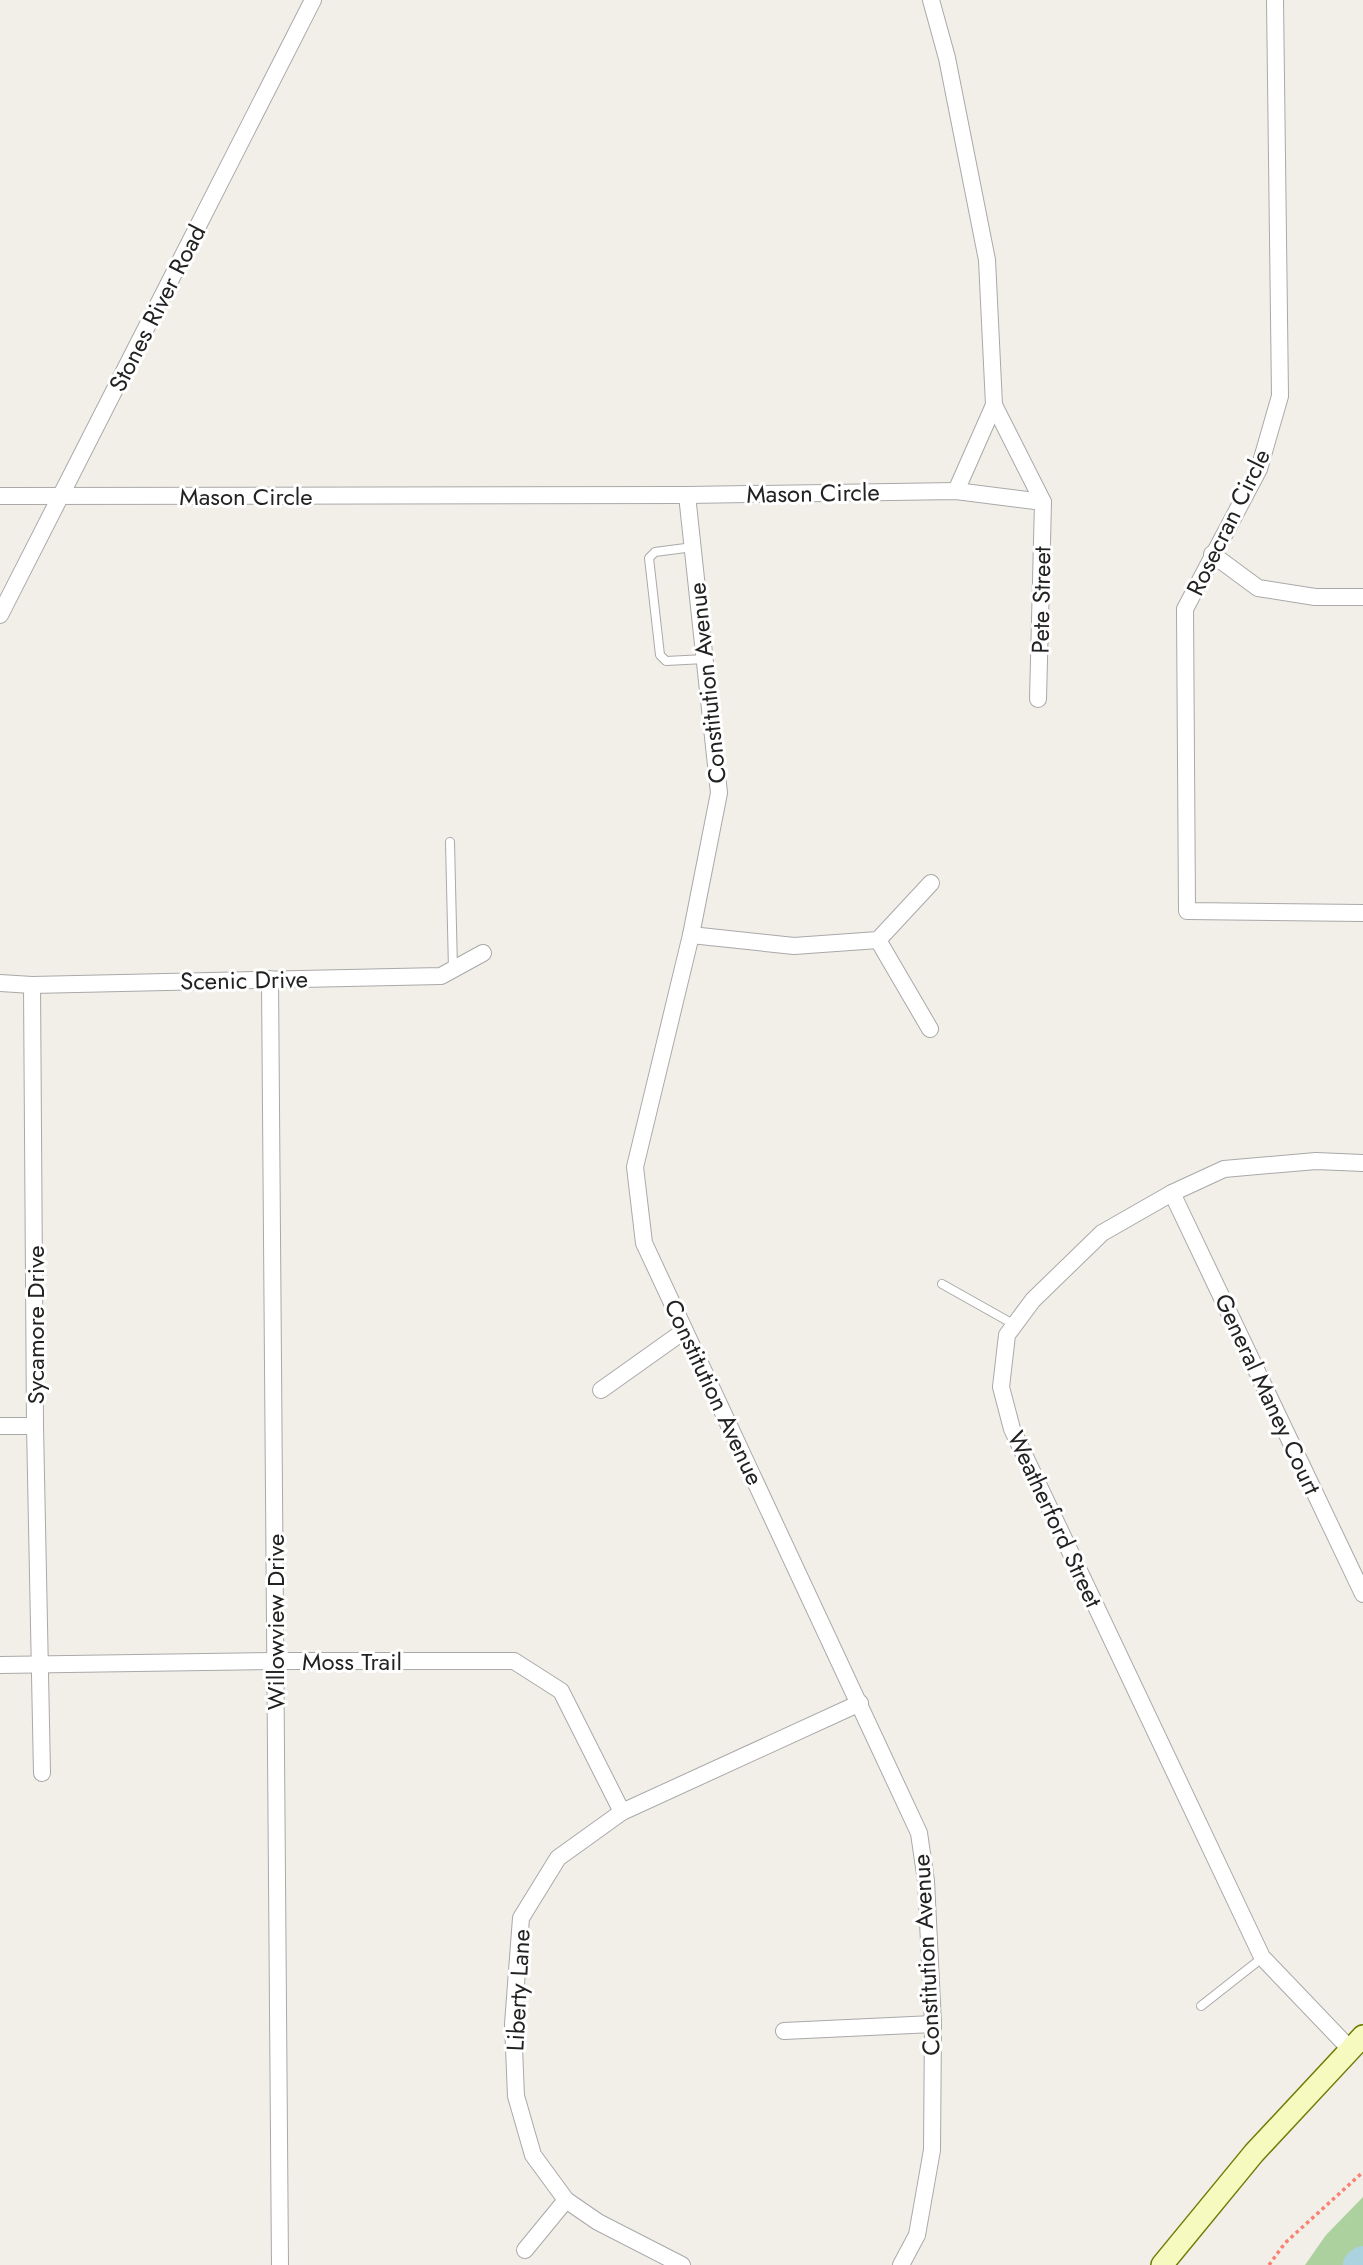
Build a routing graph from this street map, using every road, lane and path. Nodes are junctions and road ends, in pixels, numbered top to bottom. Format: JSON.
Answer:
{"nodes":[{"id":1,"x":313,"y":0,"type":"edge"},
{"id":2,"x":930,"y":0,"type":"edge"},
{"id":3,"x":1275,"y":0,"type":"edge"},
{"id":4,"x":994,"y":405,"type":"junction"},
{"id":5,"x":956,"y":491,"type":"junction"},
{"id":6,"x":687,"y":495,"type":"junction"},
{"id":7,"x":0,"y":496,"type":"edge"},
{"id":8,"x":62,"y":496,"type":"junction"},
{"id":9,"x":1043,"y":502,"type":"junction"},
{"id":10,"x":693,"y":547,"type":"junction"},
{"id":11,"x":1212,"y":554,"type":"junction"},
{"id":12,"x":1363,"y":597,"type":"edge"},
{"id":13,"x":0,"y":615,"type":"edge"},
{"id":14,"x":705,"y":659,"type":"junction"},
{"id":15,"x":1038,"y":699,"type":"dead end"},
{"id":16,"x":450,"y":842,"type":"dead end"},
{"id":17,"x":931,"y":883,"type":"dead end"},
{"id":18,"x":1363,"y":913,"type":"edge"},
{"id":19,"x":691,"y":935,"type":"junction"},
{"id":20,"x":878,"y":940,"type":"junction"},
{"id":21,"x":483,"y":953,"type":"dead end"},
{"id":22,"x":453,"y":970,"type":"junction"},
{"id":23,"x":270,"y":979,"type":"junction"},
{"id":24,"x":0,"y":983,"type":"edge"},
{"id":25,"x":32,"y":985,"type":"junction"},
{"id":26,"x":930,"y":1029,"type":"dead end"},
{"id":27,"x":1363,"y":1163,"type":"edge"},
{"id":28,"x":1172,"y":1193,"type":"junction"},
{"id":29,"x":942,"y":1284,"type":"dead end"},
{"id":30,"x":1015,"y":1325,"type":"junction"},
{"id":31,"x":684,"y":1331,"type":"junction"},
{"id":32,"x":601,"y":1391,"type":"dead end"},
{"id":33,"x":0,"y":1426,"type":"edge"},
{"id":34,"x":36,"y":1426,"type":"junction"},
{"id":35,"x":1363,"y":1594,"type":"edge"},
{"id":36,"x":275,"y":1661,"type":"junction"},
{"id":37,"x":0,"y":1665,"type":"edge"},
{"id":38,"x":40,"y":1665,"type":"junction"},
{"id":39,"x":860,"y":1703,"type":"junction"},
{"id":40,"x":42,"y":1773,"type":"dead end"},
{"id":41,"x":622,"y":1812,"type":"junction"},
{"id":42,"x":1262,"y":1958,"type":"junction"},
{"id":43,"x":1201,"y":2006,"type":"dead end"},
{"id":44,"x":933,"y":2024,"type":"junction"},
{"id":45,"x":784,"y":2031,"type":"dead end"},
{"id":46,"x":1357,"y":2043,"type":"edge"},
{"id":47,"x":1363,"y":2172,"type":"edge"},
{"id":48,"x":566,"y":2200,"type":"junction"},
{"id":49,"x":525,"y":2250,"type":"dead end"},
{"id":50,"x":280,"y":2265,"type":"edge"},
{"id":51,"x":682,"y":2265,"type":"edge"},
{"id":52,"x":901,"y":2265,"type":"edge"},
{"id":53,"x":1162,"y":2265,"type":"edge"},
{"id":54,"x":1269,"y":2265,"type":"edge"}],
"edges":[{"from":1,"to":8,"type":"street","name":"Stones River Road"},
{"from":2,"to":4,"type":"street"},
{"from":3,"to":11,"type":"street","name":"Rosecran Circle"},
{"from":4,"to":5,"type":"street"},
{"from":4,"to":9,"type":"street"},
{"from":5,"to":6,"type":"street","name":"Mason Circle"},
{"from":5,"to":9,"type":"street","name":"Mason Circle"},
{"from":6,"to":8,"type":"street","name":"Mason Circle"},
{"from":6,"to":10,"type":"street","name":"Constitution Avenue"},
{"from":7,"to":8,"type":"street","name":"Mason Circle"},
{"from":8,"to":13,"type":"street","name":"Stones River Road"},
{"from":9,"to":15,"type":"street","name":"Pete Street"},
{"from":10,"to":14,"type":"street","name":"Constitution Avenue"},
{"from":10,"to":14,"type":"lane"},
{"from":11,"to":12,"type":"street"},
{"from":11,"to":18,"type":"street","name":"Rosecran Circle"},
{"from":14,"to":19,"type":"street","name":"Constitution Avenue"},
{"from":16,"to":22,"type":"lane"},
{"from":17,"to":20,"type":"street"},
{"from":19,"to":20,"type":"street"},
{"from":19,"to":31,"type":"street","name":"Constitution Avenue"},
{"from":20,"to":26,"type":"street"},
{"from":21,"to":22,"type":"street","name":"Scenic Drive"},
{"from":22,"to":23,"type":"street","name":"Scenic Drive"},
{"from":23,"to":25,"type":"street","name":"Scenic Drive"},
{"from":23,"to":36,"type":"street","name":"Willowview Drive"},
{"from":24,"to":25,"type":"street","name":"Scenic Drive"},
{"from":25,"to":34,"type":"street","name":"Sycamore Drive"},
{"from":27,"to":28,"type":"street","name":"Weatherford Street"},
{"from":28,"to":30,"type":"street","name":"Weatherford Street"},
{"from":28,"to":35,"type":"street","name":"General Maney Court"},
{"from":29,"to":30,"type":"lane"},
{"from":30,"to":42,"type":"street","name":"Weatherford Street"},
{"from":31,"to":32,"type":"street"},
{"from":31,"to":39,"type":"street","name":"Constitution Avenue"},
{"from":33,"to":34,"type":"street"},
{"from":34,"to":38,"type":"street","name":"Sycamore Drive"},
{"from":36,"to":38,"type":"street","name":"Moss Trail"},
{"from":36,"to":41,"type":"street","name":"Moss Trail"},
{"from":36,"to":50,"type":"street","name":"Willowview Drive"},
{"from":37,"to":38,"type":"street","name":"Moss Trail"},
{"from":38,"to":40,"type":"street","name":"Sycamore Drive"},
{"from":39,"to":41,"type":"street","name":"Liberty Lane"},
{"from":39,"to":44,"type":"street","name":"Constitution Avenue"},
{"from":41,"to":48,"type":"street","name":"Liberty Lane"},
{"from":42,"to":43,"type":"lane"},
{"from":42,"to":46,"type":"street","name":"Weatherford Street"},
{"from":44,"to":45,"type":"street"},
{"from":44,"to":52,"type":"street","name":"Constitution Avenue"},
{"from":46,"to":53,"type":"main road"},
{"from":47,"to":54,"type":"path"},
{"from":48,"to":49,"type":"street"},
{"from":48,"to":51,"type":"street","name":"Liberty Lane"}]}
